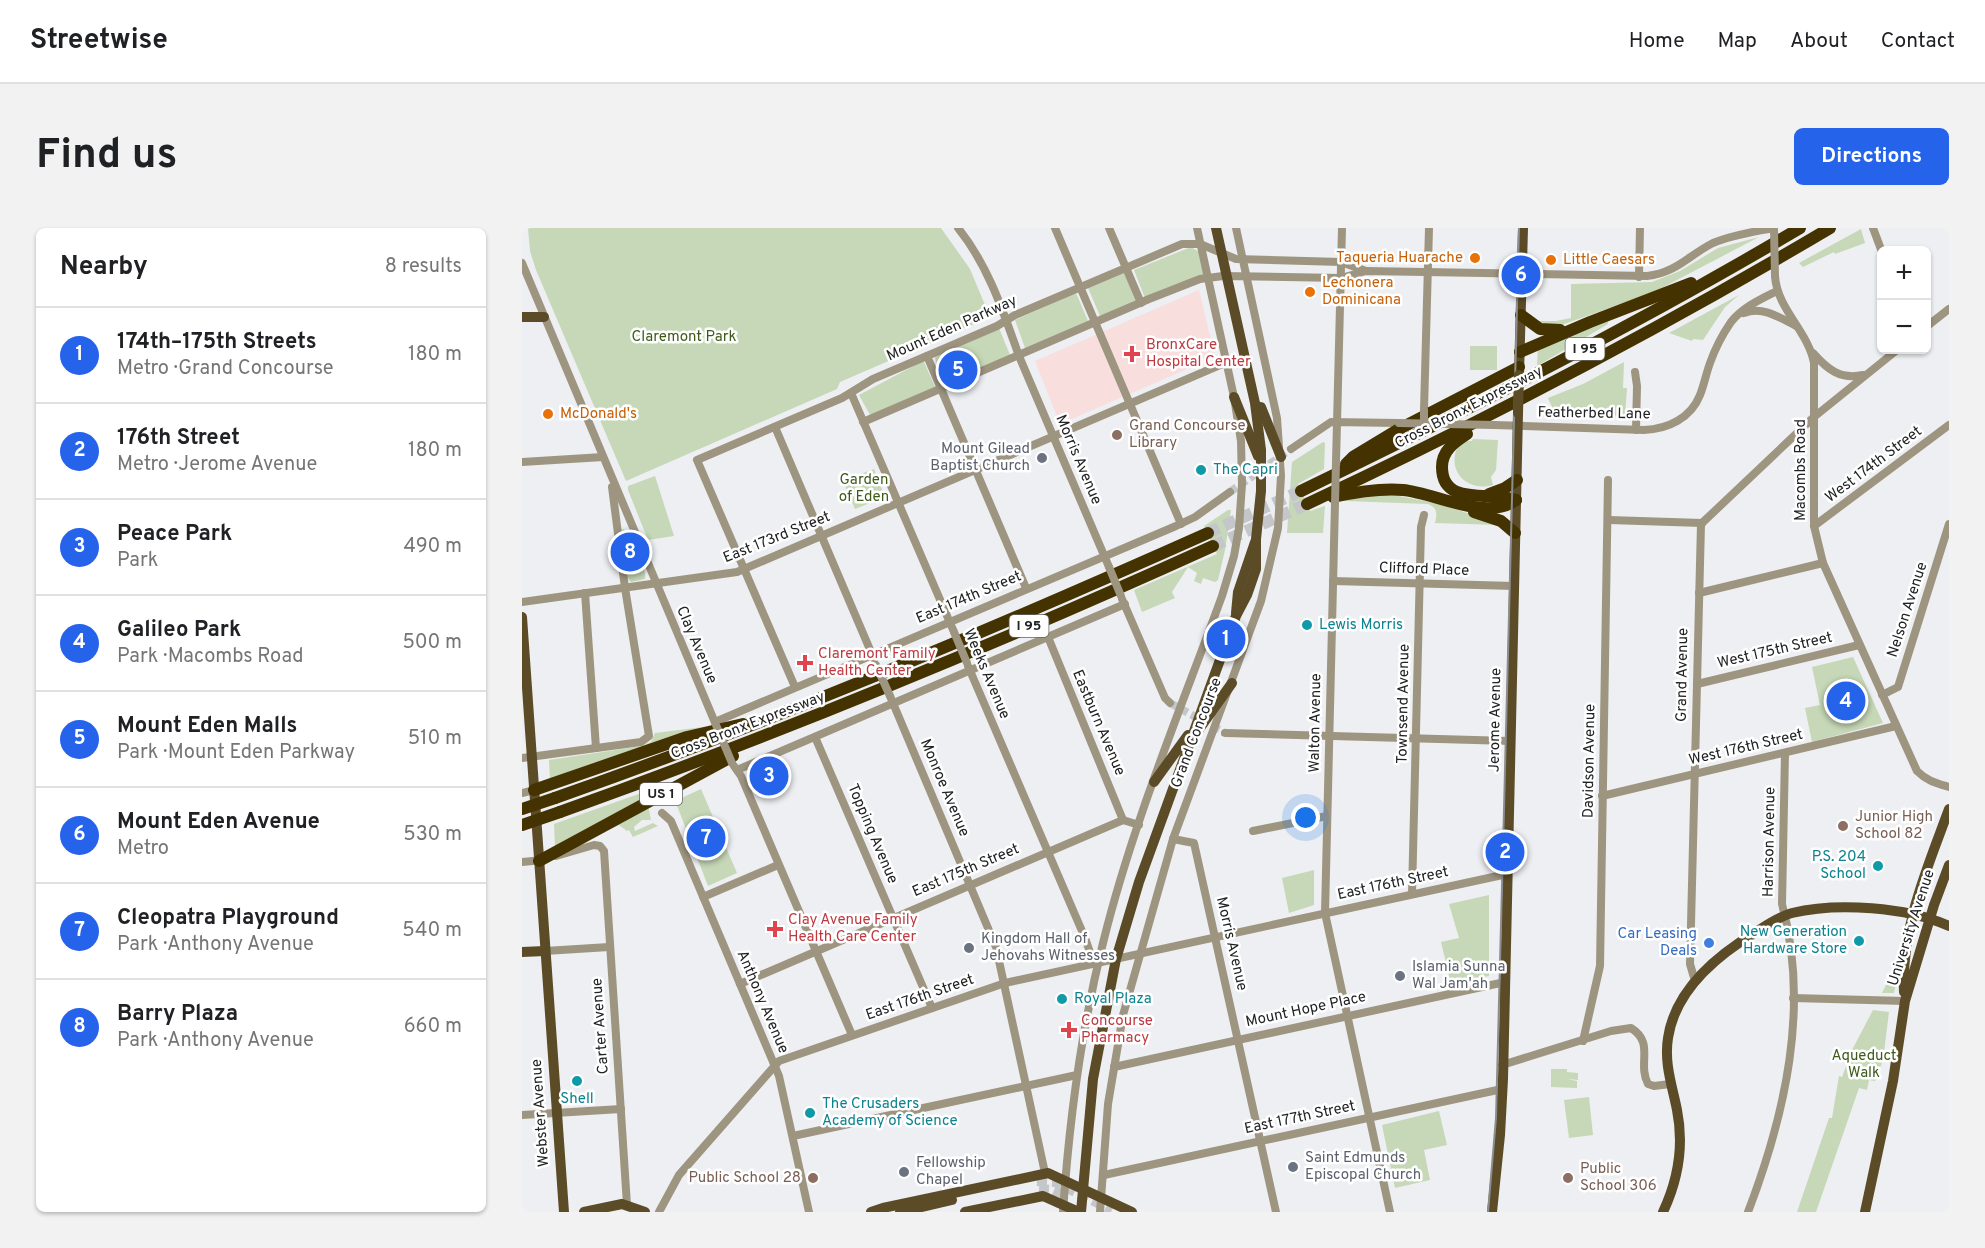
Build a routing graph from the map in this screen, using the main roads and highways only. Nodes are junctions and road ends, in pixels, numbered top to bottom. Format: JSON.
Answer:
{"nodes":[{"id":1,"x":1216,"y":228,"type":"edge"},
{"id":2,"x":1523,"y":228,"type":"edge"},
{"id":3,"x":1800,"y":228,"type":"edge"},
{"id":4,"x":1830,"y":228,"type":"edge"},
{"id":5,"x":1747,"y":259,"type":"junction"},
{"id":6,"x":1521,"y":315,"type":"junction"},
{"id":7,"x":522,"y":317,"type":"edge"},
{"id":8,"x":544,"y":317,"type":"road end"},
{"id":9,"x":1590,"y":322,"type":"junction"},
{"id":10,"x":1520,"y":352,"type":"junction"},
{"id":11,"x":1519,"y":371,"type":"junction"},
{"id":12,"x":1251,"y":383,"type":"junction"},
{"id":13,"x":1234,"y":398,"type":"road end"},
{"id":14,"x":1515,"y":408,"type":"junction"},
{"id":15,"x":1281,"y":457,"type":"road end"},
{"id":16,"x":1261,"y":464,"type":"junction"},
{"id":17,"x":1336,"y":468,"type":"junction"},
{"id":18,"x":1517,"y":480,"type":"junction"},
{"id":19,"x":1301,"y":491,"type":"tunnel mouth"},
{"id":20,"x":1473,"y":496,"type":"junction"},
{"id":21,"x":1445,"y":499,"type":"junction"},
{"id":22,"x":1516,"y":500,"type":"junction"},
{"id":23,"x":1208,"y":533,"type":"tunnel mouth"},
{"id":24,"x":1515,"y":533,"type":"junction"},
{"id":25,"x":1214,"y":546,"type":"tunnel mouth"},
{"id":26,"x":522,"y":617,"type":"edge"},
{"id":27,"x":1232,"y":683,"type":"road end"},
{"id":28,"x":759,"y":724,"type":"junction"},
{"id":29,"x":1196,"y":725,"type":"junction"},
{"id":30,"x":785,"y":729,"type":"junction"},
{"id":31,"x":1188,"y":745,"type":"junction"},
{"id":32,"x":527,"y":757,"type":"edge"},
{"id":33,"x":1154,"y":782,"type":"road end"},
{"id":34,"x":528,"y":791,"type":"edge"},
{"id":35,"x":522,"y":809,"type":"edge"},
{"id":36,"x":1949,"y":809,"type":"edge"},
{"id":37,"x":522,"y":825,"type":"edge"},
{"id":38,"x":539,"y":861,"type":"junction"},
{"id":39,"x":1949,"y":865,"type":"edge"},
{"id":40,"x":1912,"y":915,"type":"junction"},
{"id":41,"x":1930,"y":919,"type":"junction"},
{"id":42,"x":1949,"y":926,"type":"edge"},
{"id":43,"x":545,"y":951,"type":"junction"},
{"id":44,"x":522,"y":952,"type":"edge"},
{"id":45,"x":1905,"y":1001,"type":"junction"},
{"id":46,"x":1041,"y":1181,"type":"junction"},
{"id":47,"x":1083,"y":1188,"type":"junction"},
{"id":48,"x":1063,"y":1208,"type":"edge"},
{"id":49,"x":627,"y":1209,"type":"edge"},
{"id":50,"x":564,"y":1212,"type":"edge"},
{"id":51,"x":584,"y":1212,"type":"edge"},
{"id":52,"x":645,"y":1212,"type":"edge"},
{"id":53,"x":871,"y":1212,"type":"edge"},
{"id":54,"x":900,"y":1212,"type":"edge"},
{"id":55,"x":930,"y":1212,"type":"edge"},
{"id":56,"x":965,"y":1212,"type":"edge"},
{"id":57,"x":1080,"y":1212,"type":"edge"},
{"id":58,"x":1132,"y":1212,"type":"edge"},
{"id":59,"x":1492,"y":1212,"type":"edge"},
{"id":60,"x":1663,"y":1212,"type":"edge"},
{"id":61,"x":1865,"y":1212,"type":"edge"}],
"edges":[{"from":1,"to":12,"type":"main road","name":"Grand Concourse"},
{"from":2,"to":6,"type":"main road","name":"Jerome Avenue"},
{"from":3,"to":5,"type":"highway","name":"Cross Bronx Expressway","number":"I 95"},
{"from":4,"to":14,"type":"highway","name":"Cross Bronx Expressway","number":"I 95"},
{"from":5,"to":9,"type":"highway"},
{"from":5,"to":17,"type":"highway","name":"Cross Bronx Expressway","number":"I 95"},
{"from":6,"to":9,"type":"highway"},
{"from":6,"to":10,"type":"main road","name":"Jerome Avenue"},
{"from":7,"to":8,"type":"main road"},
{"from":9,"to":10,"type":"highway"},
{"from":10,"to":11,"type":"main road","name":"Jerome Avenue"},
{"from":11,"to":14,"type":"main road","name":"Jerome Avenue","bridge":true},
{"from":11,"to":17,"type":"highway"},
{"from":12,"to":15,"type":"main road"},
{"from":12,"to":16,"type":"main road","name":"Grand Concourse"},
{"from":13,"to":16,"type":"main road"},
{"from":14,"to":18,"type":"main road","name":"Jerome Avenue"},
{"from":14,"to":20,"type":"highway"},
{"from":14,"to":21,"type":"highway","name":"Cross Bronx Expressway","number":"I 95"},
{"from":16,"to":29,"type":"main road","name":"Grand Concourse"},
{"from":17,"to":19,"type":"highway","name":"Cross Bronx Expressway","number":"I 95"},
{"from":18,"to":20,"type":"highway"},
{"from":18,"to":22,"type":"main road","name":"Jerome Avenue"},
{"from":20,"to":22,"type":"highway"},
{"from":21,"to":22,"type":"highway"},
{"from":21,"to":24,"type":"highway"},
{"from":22,"to":24,"type":"main road","name":"Jerome Avenue"},
{"from":23,"to":28,"type":"highway","name":"Cross Bronx Expressway","number":"I 95"},
{"from":24,"to":59,"type":"main road","name":"Jerome Avenue"},
{"from":25,"to":30,"type":"highway","name":"Cross Bronx Expressway","number":"I 95"},
{"from":26,"to":32,"type":"main road","name":"Webster Avenue"},
{"from":27,"to":31,"type":"main road"},
{"from":28,"to":34,"type":"highway"},
{"from":28,"to":35,"type":"highway","name":"Cross Bronx Expressway","number":"I 95","bridge":true},
{"from":29,"to":31,"type":"main road","name":"Grand Concourse"},
{"from":29,"to":33,"type":"main road"},
{"from":30,"to":37,"type":"highway","name":"Cross Bronx Expressway","number":"I 95","bridge":true},
{"from":30,"to":38,"type":"highway","number":"US 1"},
{"from":31,"to":47,"type":"main road","name":"Grand Concourse"},
{"from":32,"to":34,"type":"main road","name":"Webster Avenue"},
{"from":34,"to":38,"type":"main road","name":"Webster Avenue"},
{"from":36,"to":40,"type":"main road","name":"University Avenue"},
{"from":38,"to":43,"type":"main road","name":"Webster Avenue"},
{"from":39,"to":41,"type":"main road","name":"University Avenue"},
{"from":40,"to":41,"type":"main road"},
{"from":40,"to":45,"type":"main road","name":"University Avenue"},
{"from":40,"to":60,"type":"main road"},
{"from":41,"to":42,"type":"main road"},
{"from":41,"to":45,"type":"main road","name":"University Avenue"},
{"from":43,"to":44,"type":"main road"},
{"from":43,"to":50,"type":"main road","name":"Webster Avenue"},
{"from":45,"to":61,"type":"main road","name":"University Avenue"},
{"from":46,"to":47,"type":"main road"},
{"from":46,"to":53,"type":"main road"},
{"from":46,"to":54,"type":"main road"},
{"from":46,"to":55,"type":"main road"},
{"from":47,"to":57,"type":"main road","name":"Grand Concourse"},
{"from":47,"to":58,"type":"main road"},
{"from":48,"to":56,"type":"main road"},
{"from":48,"to":57,"type":"main road"},
{"from":49,"to":51,"type":"main road"},
{"from":49,"to":52,"type":"main road"}]}
